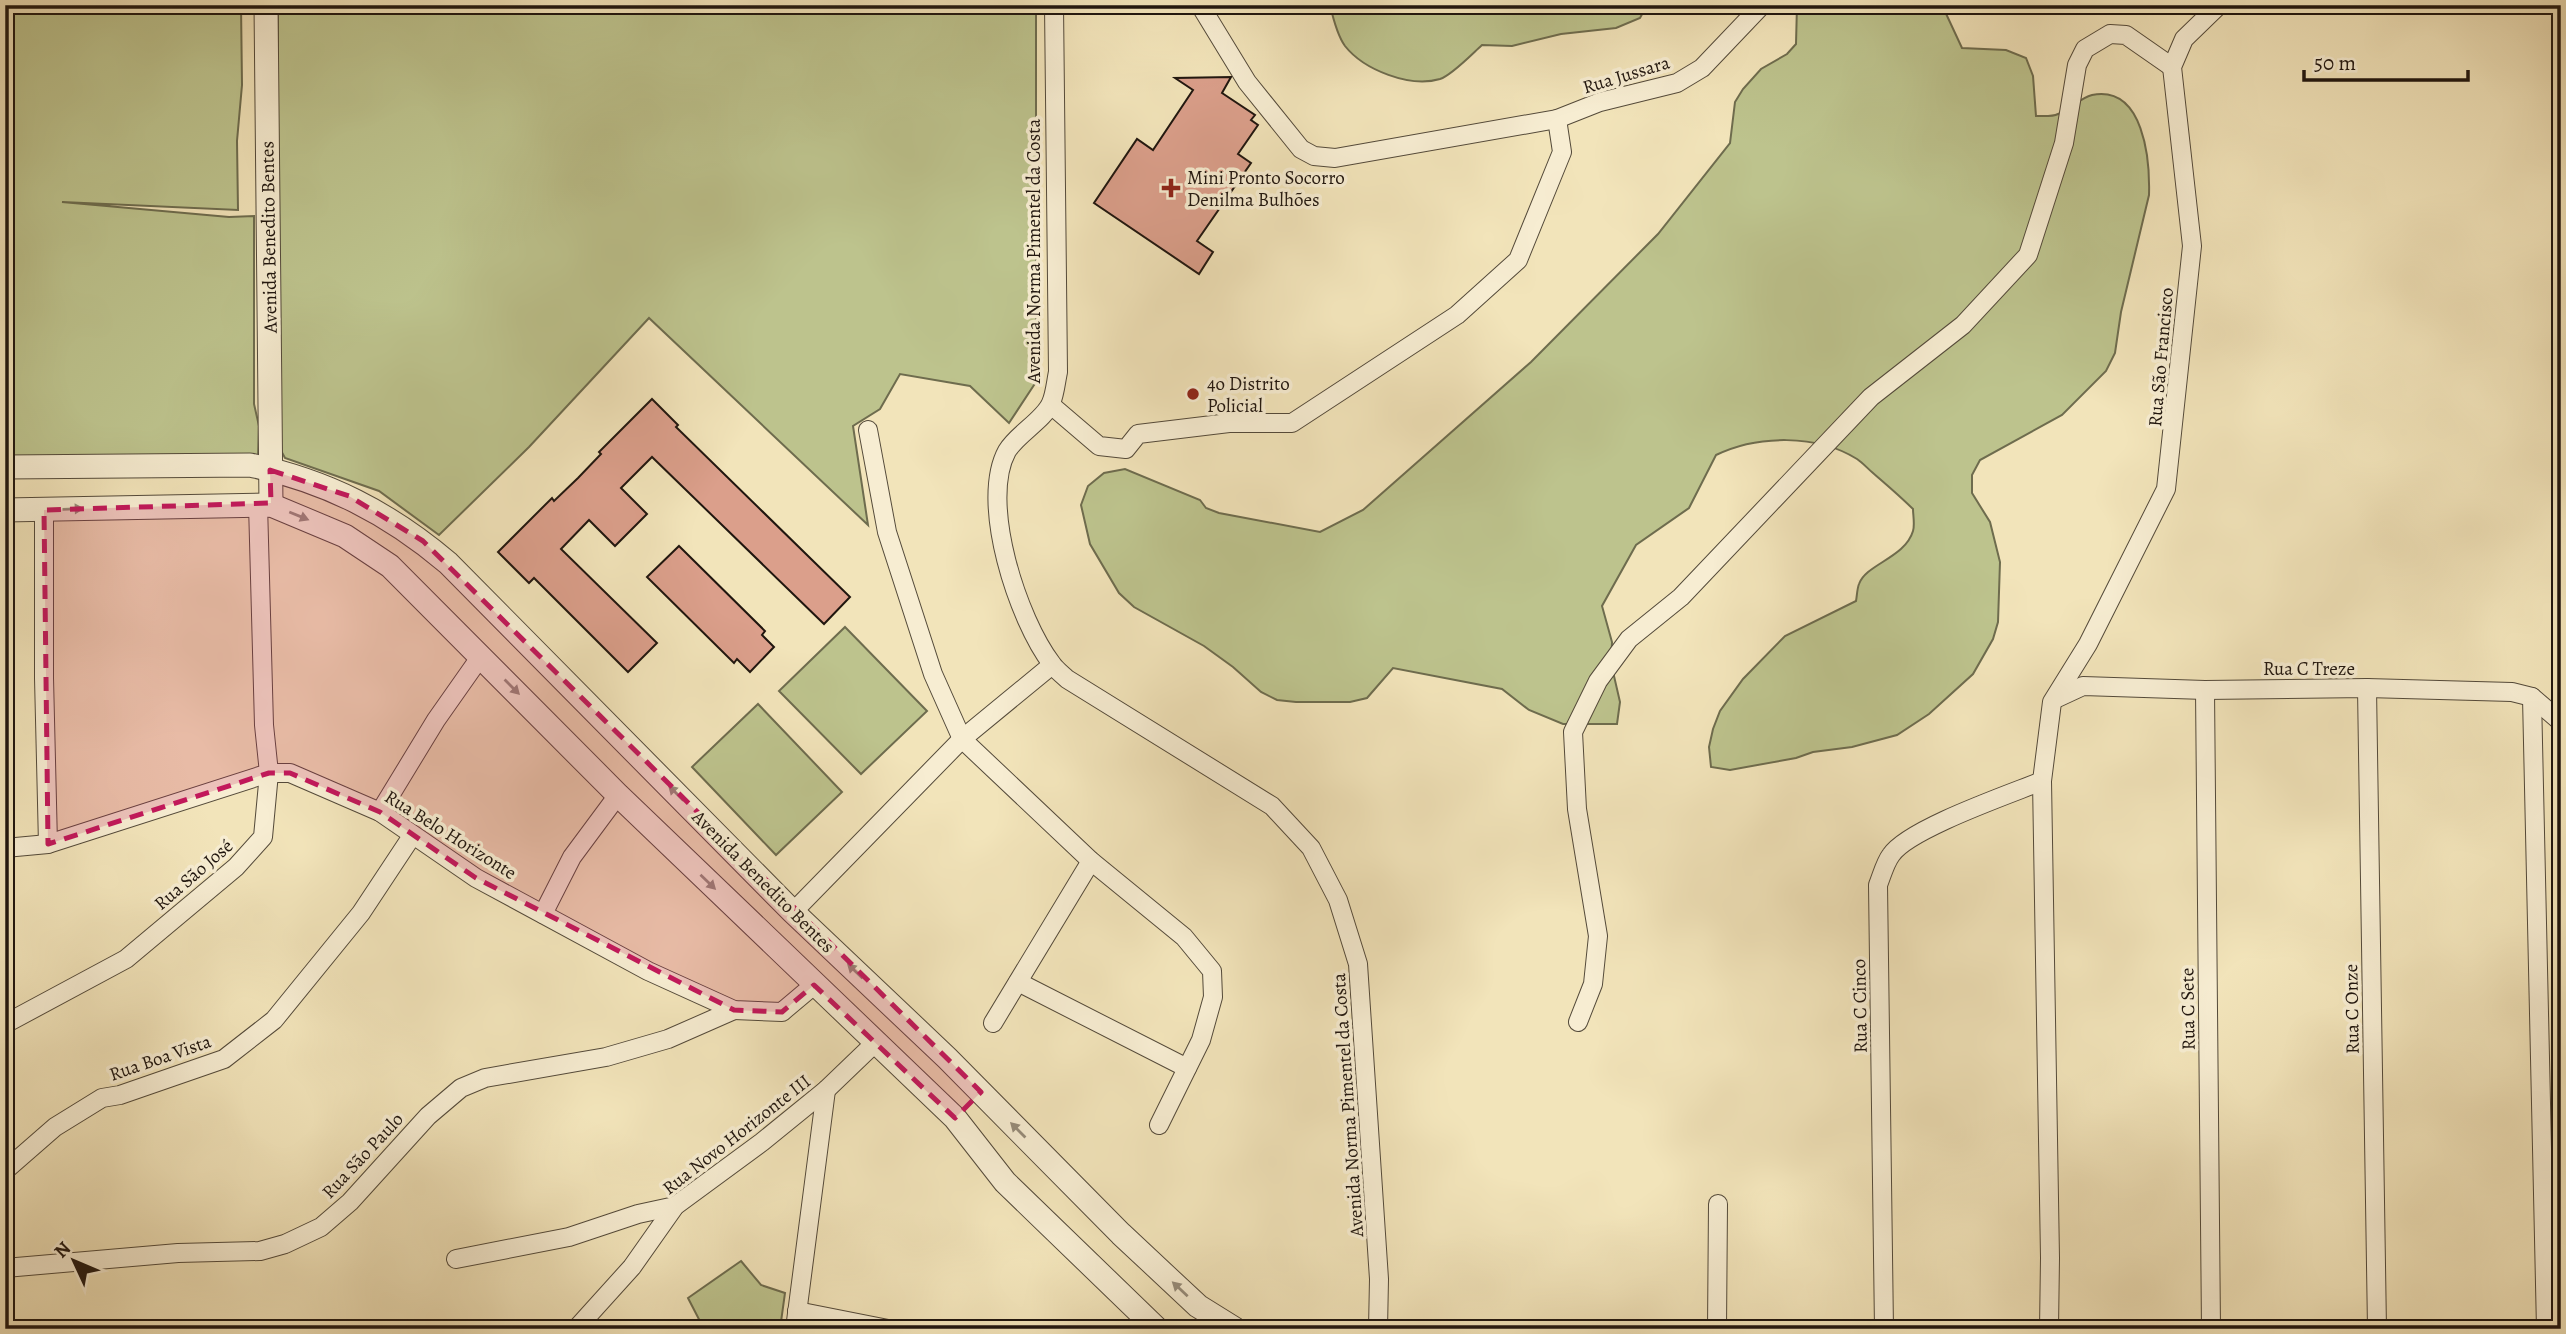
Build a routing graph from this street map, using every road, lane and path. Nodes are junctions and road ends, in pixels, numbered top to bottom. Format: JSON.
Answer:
{"nodes":[{"id":1,"x":266,"y":5,"type":"edge"},
{"id":2,"x":1054,"y":5,"type":"edge"},
{"id":3,"x":1200,"y":5,"type":"edge"},
{"id":4,"x":1762,"y":5,"type":"edge"},
{"id":5,"x":2219,"y":5,"type":"edge"},
{"id":6,"x":2172,"y":67,"type":"junction"},
{"id":7,"x":1557,"y":119,"type":"junction"},
{"id":8,"x":1051,"y":405,"type":"junction"},
{"id":9,"x":868,"y":430,"type":"dead end"},
{"id":10,"x":5,"y":467,"type":"edge"},
{"id":11,"x":270,"y":470,"type":"junction"},
{"id":12,"x":265,"y":504,"type":"junction"},
{"id":13,"x":5,"y":510,"type":"edge"},
{"id":14,"x":44,"y":510,"type":"junction"},
{"id":15,"x":481,"y":656,"type":"junction"},
{"id":16,"x":1052,"y":665,"type":"junction"},
{"id":17,"x":2367,"y":688,"type":"junction"},
{"id":18,"x":2205,"y":690,"type":"junction"},
{"id":19,"x":2532,"y":696,"type":"junction"},
{"id":20,"x":2052,"y":702,"type":"junction"},
{"id":21,"x":2561,"y":722,"type":"edge"},
{"id":22,"x":962,"y":739,"type":"junction"},
{"id":23,"x":269,"y":773,"type":"junction"},
{"id":24,"x":2042,"y":781,"type":"junction"},
{"id":25,"x":618,"y":795,"type":"junction"},
{"id":26,"x":380,"y":812,"type":"junction"},
{"id":27,"x":412,"y":836,"type":"junction"},
{"id":28,"x":48,"y":844,"type":"junction"},
{"id":29,"x":5,"y":848,"type":"edge"},
{"id":30,"x":1091,"y":861,"type":"junction"},
{"id":31,"x":793,"y":912,"type":"junction"},
{"id":32,"x":543,"y":914,"type":"junction"},
{"id":33,"x":1018,"y":982,"type":"junction"},
{"id":34,"x":814,"y":985,"type":"junction"},
{"id":35,"x":734,"y":1010,"type":"junction"},
{"id":36,"x":1578,"y":1022,"type":"dead end"},
{"id":37,"x":993,"y":1023,"type":"dead end"},
{"id":38,"x":5,"y":1024,"type":"edge"},
{"id":39,"x":876,"y":1042,"type":"junction"},
{"id":40,"x":1187,"y":1068,"type":"junction"},
{"id":41,"x":826,"y":1090,"type":"junction"},
{"id":42,"x":981,"y":1092,"type":"junction"},
{"id":43,"x":955,"y":1118,"type":"junction"},
{"id":44,"x":1158,"y":1125,"type":"dead end"},
{"id":45,"x":8,"y":1168,"type":"dead end"},
{"id":46,"x":1718,"y":1205,"type":"dead end"},
{"id":47,"x":675,"y":1206,"type":"junction"},
{"id":48,"x":456,"y":1259,"type":"dead end"},
{"id":49,"x":5,"y":1268,"type":"edge"},
{"id":50,"x":796,"y":1320,"type":"edge"},
{"id":51,"x":576,"y":1329,"type":"edge"},
{"id":52,"x":888,"y":1329,"type":"edge"},
{"id":53,"x":1157,"y":1329,"type":"edge"},
{"id":54,"x":1235,"y":1329,"type":"edge"},
{"id":55,"x":1378,"y":1329,"type":"edge"},
{"id":56,"x":1717,"y":1329,"type":"edge"},
{"id":57,"x":1884,"y":1329,"type":"edge"},
{"id":58,"x":2049,"y":1329,"type":"edge"},
{"id":59,"x":2211,"y":1329,"type":"edge"},
{"id":60,"x":2377,"y":1329,"type":"edge"},
{"id":61,"x":2546,"y":1329,"type":"edge"}],
"edges":[{"from":1,"to":11,"type":"street","name":"Avenida Benedito Bentes"},
{"from":2,"to":8,"type":"street","name":"Avenida Norma Pimentel da Costa"},
{"from":3,"to":7,"type":"street","name":"Rua Jussara"},
{"from":4,"to":7,"type":"street","name":"Rua Jussara"},
{"from":5,"to":6,"type":"street"},
{"from":6,"to":20,"type":"street","name":"Rua São Francisco"},
{"from":6,"to":36,"type":"street"},
{"from":7,"to":8,"type":"street"},
{"from":8,"to":16,"type":"street","name":"Avenida Norma Pimentel da Costa"},
{"from":9,"to":22,"type":"street"},
{"from":10,"to":11,"type":"street","name":"Avenida Benedito Bentes"},
{"from":11,"to":12,"type":"street","name":"Avenida Benedito Bentes"},
{"from":31,"to":11,"type":"street","name":"Avenida Benedito Bentes","one_way":true},
{"from":14,"to":12,"type":"street","name":"Avenida Benedito Bentes","one_way":true},
{"from":12,"to":15,"type":"street","name":"Avenida Benedito Bentes","one_way":true},
{"from":12,"to":23,"type":"street","name":"Rua São José"},
{"from":13,"to":14,"type":"street","name":"Avenida Benedito Bentes"},
{"from":14,"to":28,"type":"street"},
{"from":15,"to":25,"type":"street","name":"Avenida Benedito Bentes","one_way":true},
{"from":15,"to":26,"type":"street"},
{"from":16,"to":22,"type":"street"},
{"from":16,"to":55,"type":"street","name":"Avenida Norma Pimentel da Costa"},
{"from":17,"to":18,"type":"street","name":"Rua C Treze"},
{"from":17,"to":19,"type":"street","name":"Rua C Treze"},
{"from":17,"to":60,"type":"street","name":"Rua C Onze"},
{"from":18,"to":20,"type":"street","name":"Rua C Treze"},
{"from":18,"to":59,"type":"street","name":"Rua C Sete"},
{"from":19,"to":21,"type":"street"},
{"from":19,"to":61,"type":"street"},
{"from":20,"to":24,"type":"street"},
{"from":22,"to":30,"type":"street"},
{"from":22,"to":31,"type":"street"},
{"from":23,"to":26,"type":"street","name":"Rua Belo Horizonte"},
{"from":23,"to":28,"type":"street","name":"Rua Belo Horizonte"},
{"from":23,"to":38,"type":"street","name":"Rua São José"},
{"from":24,"to":57,"type":"street","name":"Rua C Cinco"},
{"from":24,"to":58,"type":"street"},
{"from":25,"to":32,"type":"street"},
{"from":25,"to":34,"type":"street","name":"Avenida Benedito Bentes","one_way":true},
{"from":26,"to":27,"type":"street","name":"Rua Belo Horizonte"},
{"from":27,"to":32,"type":"street","name":"Rua Belo Horizonte"},
{"from":27,"to":45,"type":"street","name":"Rua Boa Vista"},
{"from":28,"to":29,"type":"street","name":"Rua Belo Horizonte"},
{"from":30,"to":33,"type":"street"},
{"from":30,"to":40,"type":"street"},
{"from":42,"to":31,"type":"street","name":"Avenida Benedito Bentes","one_way":true},
{"from":32,"to":35,"type":"street","name":"Rua Belo Horizonte"},
{"from":33,"to":37,"type":"street"},
{"from":33,"to":40,"type":"street"},
{"from":34,"to":35,"type":"street","name":"Rua Belo Horizonte"},
{"from":34,"to":39,"type":"street","name":"Avenida Benedito Bentes"},
{"from":35,"to":49,"type":"street","name":"Rua São Paulo"},
{"from":39,"to":41,"type":"street","name":"Rua Novo Horizonte III"},
{"from":39,"to":43,"type":"street","name":"Avenida Benedito Bentes"},
{"from":40,"to":44,"type":"street"},
{"from":41,"to":47,"type":"street","name":"Rua Novo Horizonte III"},
{"from":41,"to":50,"type":"street"},
{"from":42,"to":43,"type":"street"},
{"from":54,"to":42,"type":"street","name":"Avenida Benedito Bentes","one_way":true},
{"from":43,"to":53,"type":"street","name":"Avenida Benedito Bentes"},
{"from":46,"to":56,"type":"street"},
{"from":47,"to":48,"type":"street"},
{"from":47,"to":51,"type":"street","name":"Rua Novo Horizonte III"},
{"from":50,"to":52,"type":"street"}]}
